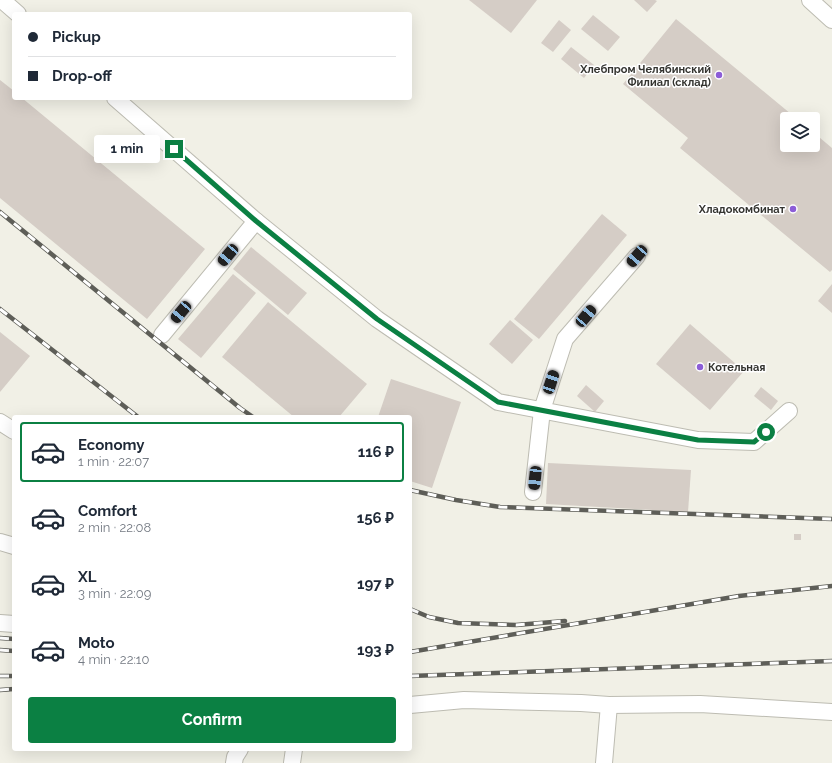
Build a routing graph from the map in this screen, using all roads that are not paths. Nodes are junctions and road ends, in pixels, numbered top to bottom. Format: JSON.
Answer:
{"nodes":[{"id":1,"x":2,"y":0,"type":"edge"},
{"id":2,"x":810,"y":0,"type":"edge"},
{"id":3,"x":16,"y":12,"type":"edge"},
{"id":4,"x":832,"y":20,"type":"edge"},
{"id":5,"x":117,"y":100,"type":"edge"},
{"id":6,"x":256,"y":221,"type":"junction"},
{"id":7,"x":637,"y":256,"type":"dead end"},
{"id":8,"x":162,"y":334,"type":"dead end"},
{"id":9,"x":542,"y":410,"type":"junction"},
{"id":10,"x":789,"y":411,"type":"dead end"},
{"id":11,"x":0,"y":422,"type":"edge"},
{"id":12,"x":12,"y":430,"type":"edge"},
{"id":13,"x":533,"y":492,"type":"dead end"},
{"id":14,"x":0,"y":542,"type":"edge"},
{"id":15,"x":12,"y":545,"type":"edge"},
{"id":16,"x":0,"y":623,"type":"edge"},
{"id":17,"x":12,"y":624,"type":"edge"},
{"id":18,"x":412,"y":705,"type":"edge"},
{"id":19,"x":609,"y":705,"type":"junction"},
{"id":20,"x":832,"y":712,"type":"edge"},
{"id":21,"x":239,"y":751,"type":"edge"},
{"id":22,"x":294,"y":751,"type":"edge"},
{"id":23,"x":234,"y":763,"type":"edge"},
{"id":24,"x":292,"y":763,"type":"edge"},
{"id":25,"x":604,"y":763,"type":"edge"}],
"edges":[{"from":1,"to":3,"type":"street"},
{"from":2,"to":4,"type":"street"},
{"from":5,"to":6,"type":"street"},
{"from":6,"to":8,"type":"street"},
{"from":6,"to":9,"type":"street"},
{"from":7,"to":9,"type":"street"},
{"from":9,"to":10,"type":"street"},
{"from":9,"to":13,"type":"street"},
{"from":11,"to":12,"type":"street"},
{"from":14,"to":15,"type":"street"},
{"from":16,"to":17,"type":"street"},
{"from":18,"to":19,"type":"street"},
{"from":19,"to":20,"type":"street"},
{"from":19,"to":25,"type":"street"},
{"from":21,"to":23,"type":"street"},
{"from":22,"to":24,"type":"street"}]}
